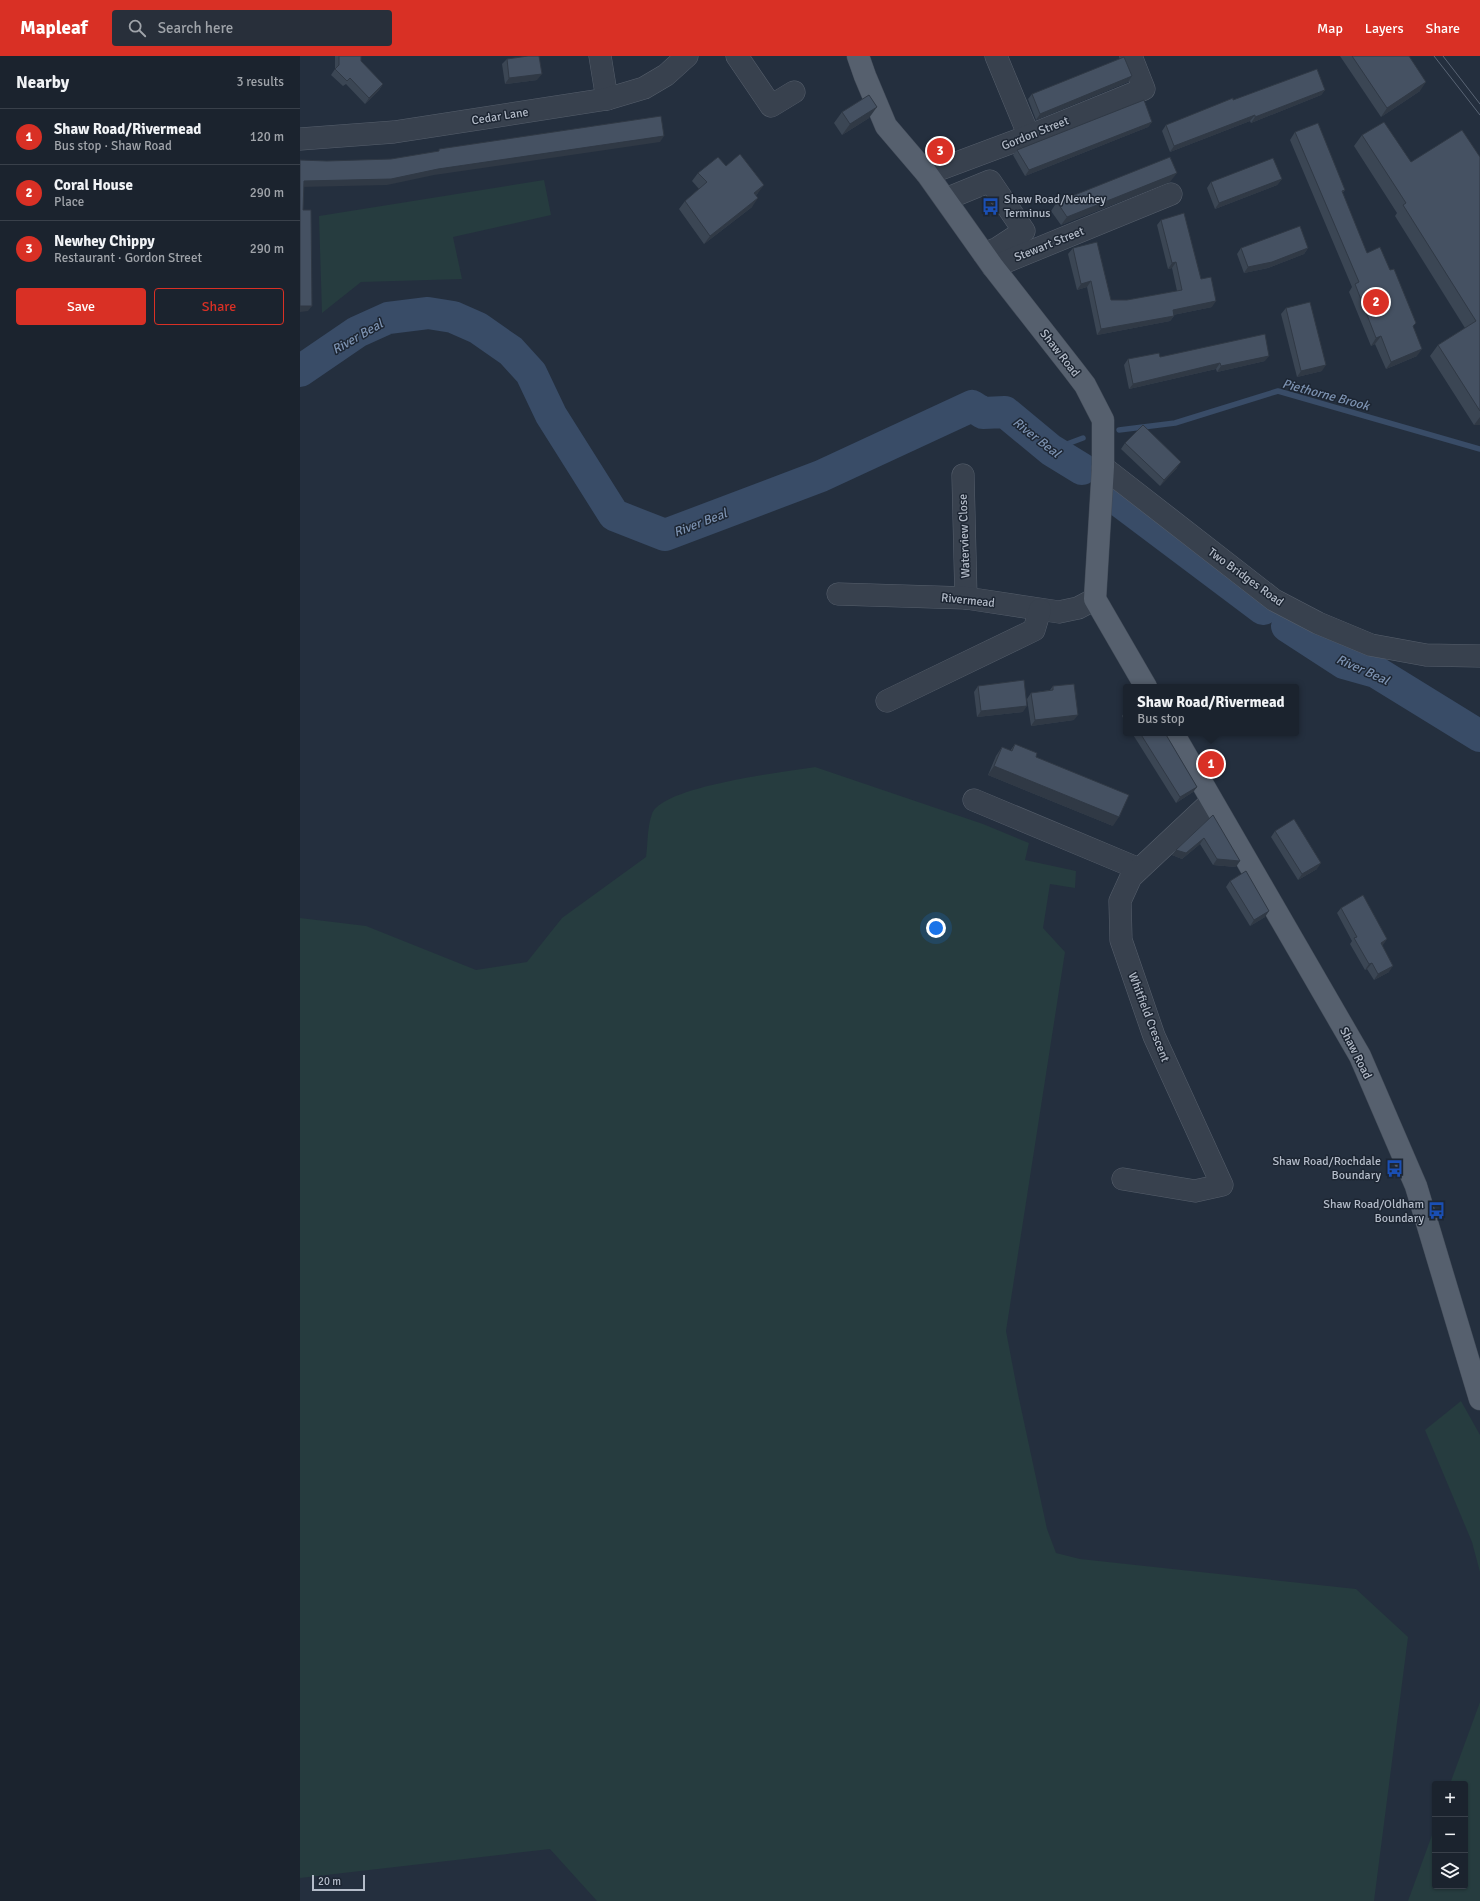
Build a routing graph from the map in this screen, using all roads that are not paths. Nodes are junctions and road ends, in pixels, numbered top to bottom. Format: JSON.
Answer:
{"nodes":[{"id":1,"x":600,"y":56,"type":"edge"},
{"id":2,"x":687,"y":56,"type":"edge"},
{"id":3,"x":737,"y":56,"type":"edge"},
{"id":4,"x":858,"y":56,"type":"edge"},
{"id":5,"x":996,"y":56,"type":"edge"},
{"id":6,"x":1131,"y":56,"type":"edge"},
{"id":7,"x":794,"y":92,"type":"dead end"},
{"id":8,"x":607,"y":99,"type":"junction"},
{"id":9,"x":1029,"y":136,"type":"junction"},
{"id":10,"x":300,"y":139,"type":"edge"},
{"id":11,"x":927,"y":174,"type":"junction"},
{"id":12,"x":1171,"y":194,"type":"dead end"},
{"id":13,"x":946,"y":199,"type":"junction"},
{"id":14,"x":989,"y":260,"type":"junction"},
{"id":15,"x":1103,"y":467,"type":"junction"},
{"id":16,"x":962,"y":475,"type":"dead end"},
{"id":17,"x":838,"y":594,"type":"dead end"},
{"id":18,"x":966,"y":598,"type":"junction"},
{"id":19,"x":1095,"y":599,"type":"junction"},
{"id":20,"x":1040,"y":610,"type":"junction"},
{"id":21,"x":1480,"y":656,"type":"edge"},
{"id":22,"x":1144,"y":684,"type":"edge"},
{"id":23,"x":887,"y":701,"type":"dead end"},
{"id":24,"x":1175,"y":736,"type":"edge"},
{"id":25,"x":974,"y":800,"type":"dead end"},
{"id":26,"x":1212,"y":801,"type":"junction"},
{"id":27,"x":1139,"y":869,"type":"junction"},
{"id":28,"x":1123,"y":1178,"type":"dead end"},
{"id":29,"x":1480,"y":1399,"type":"edge"}],
"edges":[{"from":1,"to":8,"type":"street"},
{"from":2,"to":8,"type":"street","name":"Cedar Lane"},
{"from":3,"to":7,"type":"street"},
{"from":4,"to":11,"type":"main road","name":"Shaw Road"},
{"from":5,"to":9,"type":"street"},
{"from":6,"to":9,"type":"street","name":"Gordon Street"},
{"from":8,"to":10,"type":"street","name":"Cedar Lane"},
{"from":9,"to":11,"type":"street","name":"Gordon Street"},
{"from":11,"to":13,"type":"main road","name":"Shaw Road"},
{"from":12,"to":14,"type":"street","name":"Stewart Street"},
{"from":13,"to":14,"type":"main road","name":"Shaw Road"},
{"from":13,"to":14,"type":"street"},
{"from":14,"to":15,"type":"main road","name":"Shaw Road"},
{"from":15,"to":19,"type":"main road","name":"Shaw Road"},
{"from":15,"to":21,"type":"street","name":"Two Bridges Road"},
{"from":16,"to":18,"type":"street","name":"Waterview Close"},
{"from":17,"to":18,"type":"street","name":"Rivermead"},
{"from":18,"to":20,"type":"street","name":"Rivermead"},
{"from":19,"to":20,"type":"street","name":"Rivermead"},
{"from":19,"to":22,"type":"main road"},
{"from":20,"to":23,"type":"street"},
{"from":24,"to":26,"type":"main road","name":"Shaw Road"},
{"from":25,"to":27,"type":"street"},
{"from":26,"to":27,"type":"street","name":"Whitfield Crescent"},
{"from":26,"to":29,"type":"main road","name":"Shaw Road"},
{"from":27,"to":28,"type":"street","name":"Whitfield Crescent"}]}
